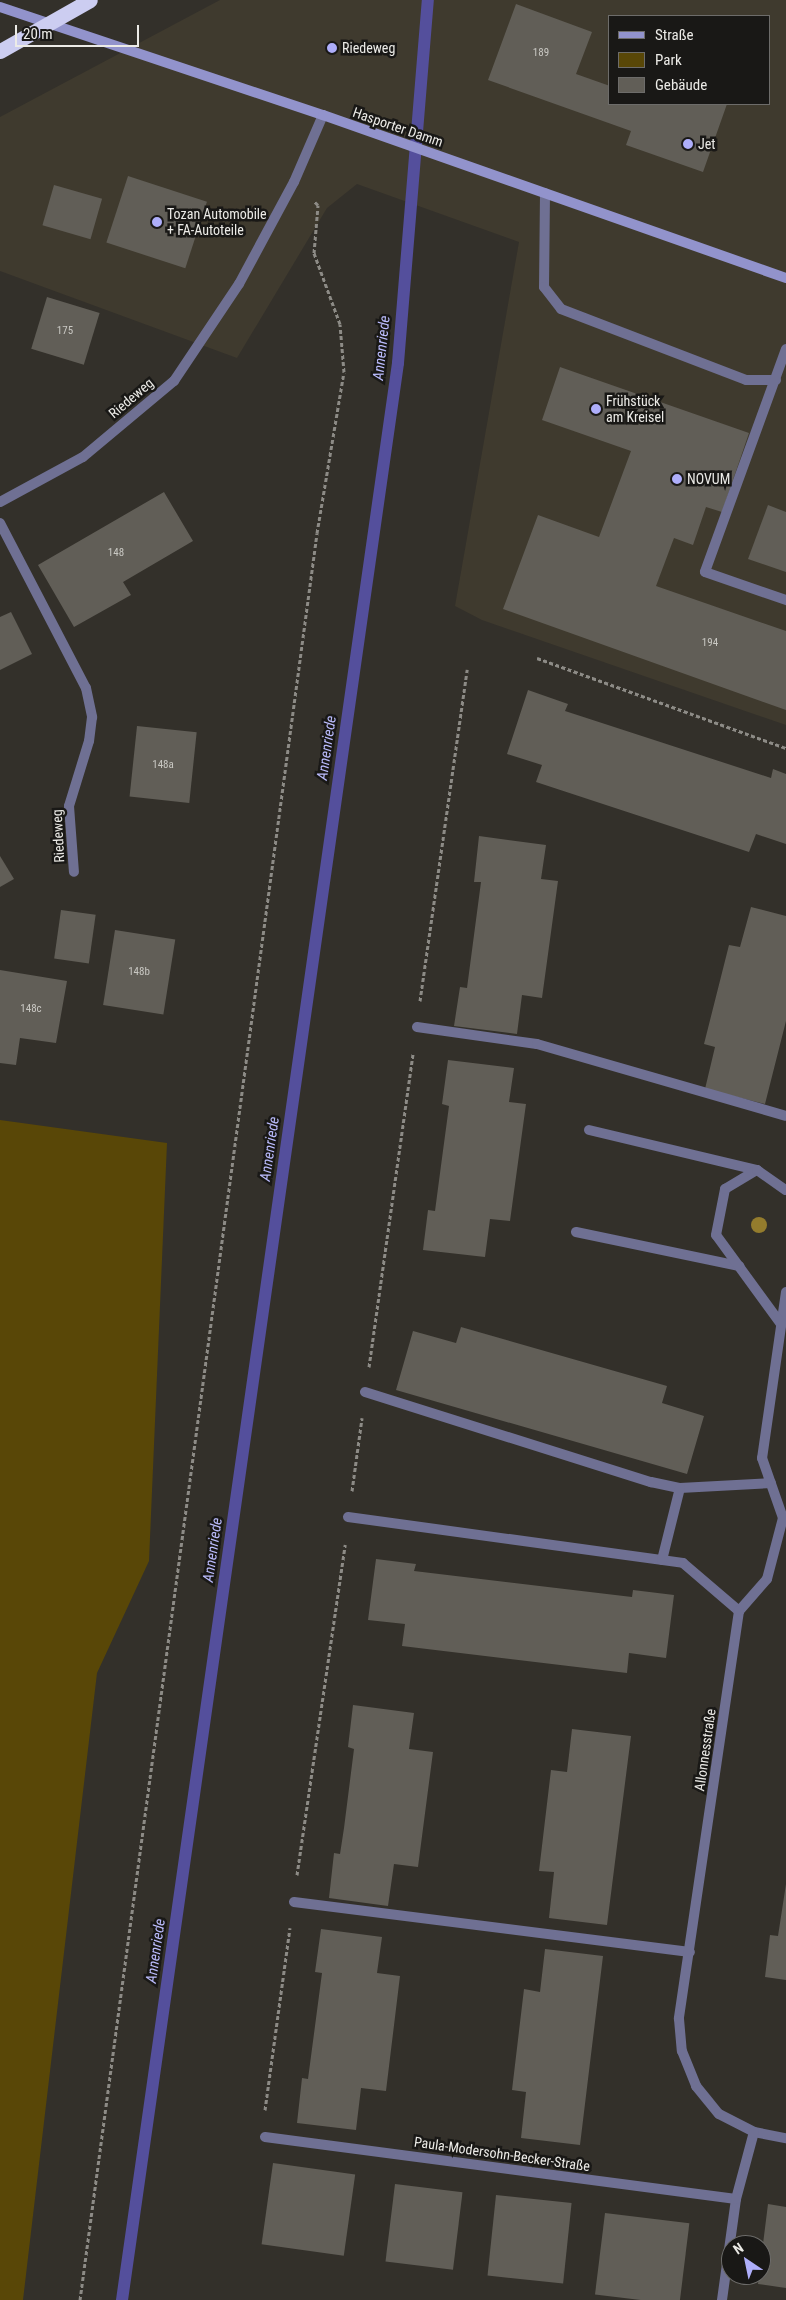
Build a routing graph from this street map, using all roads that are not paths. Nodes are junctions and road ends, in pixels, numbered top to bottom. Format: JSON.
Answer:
{"nodes":[{"id":1,"x":90,"y":0,"type":"edge"},
{"id":2,"x":0,"y":7,"type":"edge"},
{"id":3,"x":0,"y":51,"type":"edge"},
{"id":4,"x":323,"y":115,"type":"junction"},
{"id":5,"x":545,"y":193,"type":"junction"},
{"id":6,"x":786,"y":278,"type":"edge"},
{"id":7,"x":786,"y":349,"type":"edge"},
{"id":8,"x":776,"y":380,"type":"junction"},
{"id":9,"x":0,"y":502,"type":"edge"},
{"id":10,"x":0,"y":523,"type":"edge"},
{"id":11,"x":786,"y":600,"type":"edge"},
{"id":12,"x":74,"y":872,"type":"dead end"},
{"id":13,"x":416,"y":1027,"type":"dead end"},
{"id":14,"x":786,"y":1116,"type":"edge"},
{"id":15,"x":589,"y":1130,"type":"dead end"},
{"id":16,"x":757,"y":1170,"type":"junction"},
{"id":17,"x":786,"y":1190,"type":"edge"},
{"id":18,"x":576,"y":1232,"type":"dead end"},
{"id":19,"x":739,"y":1266,"type":"junction"},
{"id":20,"x":786,"y":1292,"type":"edge"},
{"id":21,"x":781,"y":1324,"type":"junction"},
{"id":22,"x":365,"y":1392,"type":"dead end"},
{"id":23,"x":771,"y":1483,"type":"junction"},
{"id":24,"x":680,"y":1488,"type":"junction"},
{"id":25,"x":348,"y":1517,"type":"dead end"},
{"id":26,"x":662,"y":1560,"type":"junction"},
{"id":27,"x":739,"y":1611,"type":"junction"},
{"id":28,"x":294,"y":1902,"type":"dead end"},
{"id":29,"x":690,"y":1952,"type":"junction"},
{"id":30,"x":754,"y":2132,"type":"junction"},
{"id":31,"x":265,"y":2137,"type":"dead end"},
{"id":32,"x":786,"y":2138,"type":"edge"},
{"id":33,"x":736,"y":2199,"type":"junction"},
{"id":34,"x":722,"y":2300,"type":"edge"}],
"edges":[{"from":1,"to":3,"type":"highway","bridge":true},
{"from":2,"to":4,"type":"main road","name":"Hasporter Damm"},
{"from":4,"to":5,"type":"main road","name":"Hasporter Damm"},
{"from":4,"to":9,"type":"street","name":"Riedeweg"},
{"from":5,"to":6,"type":"main road","name":"Hasporter Damm"},
{"from":5,"to":8,"type":"street"},
{"from":7,"to":8,"type":"street"},
{"from":8,"to":11,"type":"street"},
{"from":10,"to":12,"type":"street","name":"Riedeweg"},
{"from":13,"to":14,"type":"street"},
{"from":15,"to":16,"type":"street"},
{"from":16,"to":17,"type":"street"},
{"from":16,"to":19,"type":"street"},
{"from":18,"to":19,"type":"street"},
{"from":19,"to":21,"type":"street"},
{"from":20,"to":21,"type":"street"},
{"from":21,"to":23,"type":"street"},
{"from":22,"to":24,"type":"street"},
{"from":23,"to":24,"type":"street"},
{"from":23,"to":27,"type":"street"},
{"from":24,"to":26,"type":"street"},
{"from":25,"to":26,"type":"street"},
{"from":26,"to":27,"type":"street"},
{"from":27,"to":29,"type":"street","name":"Allonnesstraße"},
{"from":28,"to":29,"type":"street"},
{"from":29,"to":30,"type":"street","name":"Allonnesstraße"},
{"from":30,"to":32,"type":"street","name":"Allonnesstraße"},
{"from":30,"to":33,"type":"street"},
{"from":31,"to":33,"type":"street","name":"Paula-Modersohn-Becker-Straße"},
{"from":33,"to":34,"type":"street"}]}
